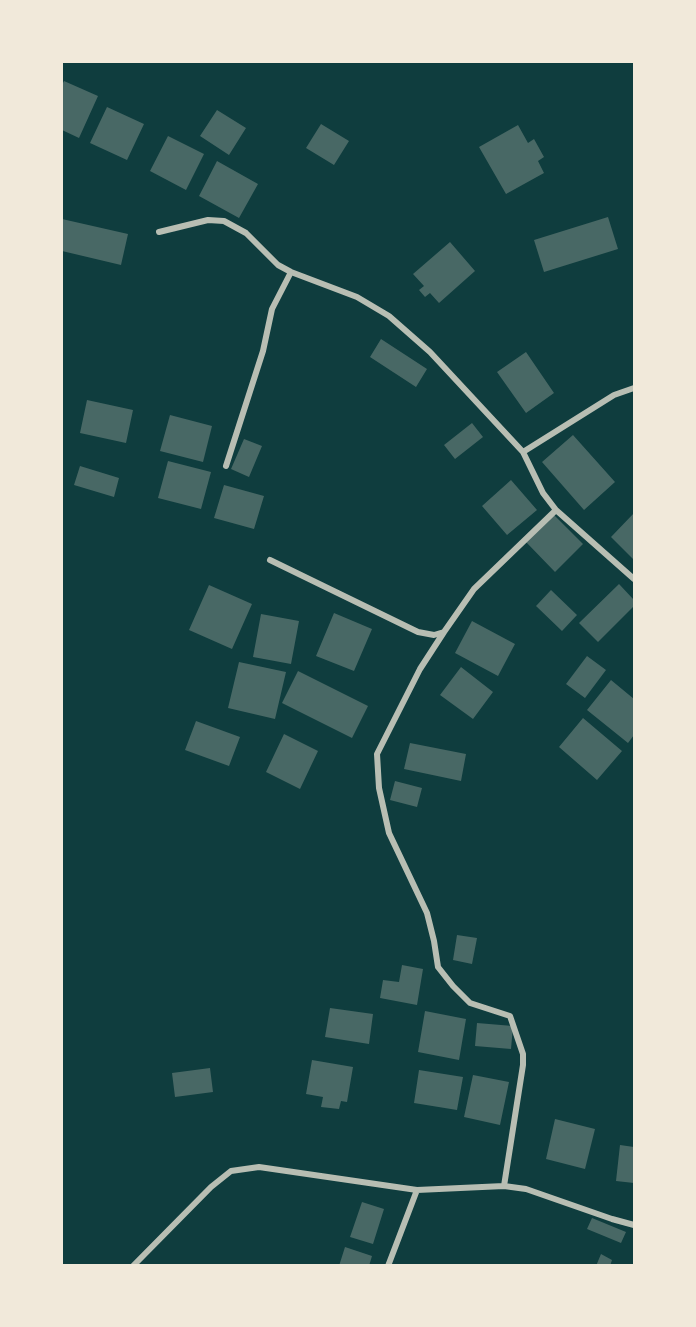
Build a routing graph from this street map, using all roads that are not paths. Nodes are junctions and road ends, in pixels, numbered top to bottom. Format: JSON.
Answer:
{"nodes":[{"id":1,"x":159,"y":232,"type":"dead end"},
{"id":2,"x":291,"y":272,"type":"junction"},
{"id":3,"x":634,"y":388,"type":"edge"},
{"id":4,"x":523,"y":452,"type":"junction"},
{"id":5,"x":226,"y":466,"type":"dead end"},
{"id":6,"x":556,"y":510,"type":"junction"},
{"id":7,"x":270,"y":560,"type":"dead end"},
{"id":8,"x":634,"y":579,"type":"edge"},
{"id":9,"x":444,"y":632,"type":"junction"},
{"id":10,"x":504,"y":1186,"type":"junction"},
{"id":11,"x":417,"y":1190,"type":"junction"},
{"id":12,"x":634,"y":1225,"type":"edge"},
{"id":13,"x":133,"y":1266,"type":"edge"},
{"id":14,"x":388,"y":1266,"type":"edge"}],
"edges":[{"from":1,"to":2,"type":"street"},
{"from":2,"to":4,"type":"street"},
{"from":2,"to":5,"type":"street"},
{"from":3,"to":4,"type":"street"},
{"from":4,"to":6,"type":"street"},
{"from":6,"to":8,"type":"street"},
{"from":6,"to":9,"type":"street"},
{"from":7,"to":9,"type":"street"},
{"from":9,"to":10,"type":"street"},
{"from":10,"to":11,"type":"street"},
{"from":10,"to":12,"type":"street"},
{"from":11,"to":13,"type":"street"},
{"from":11,"to":14,"type":"street"}]}
